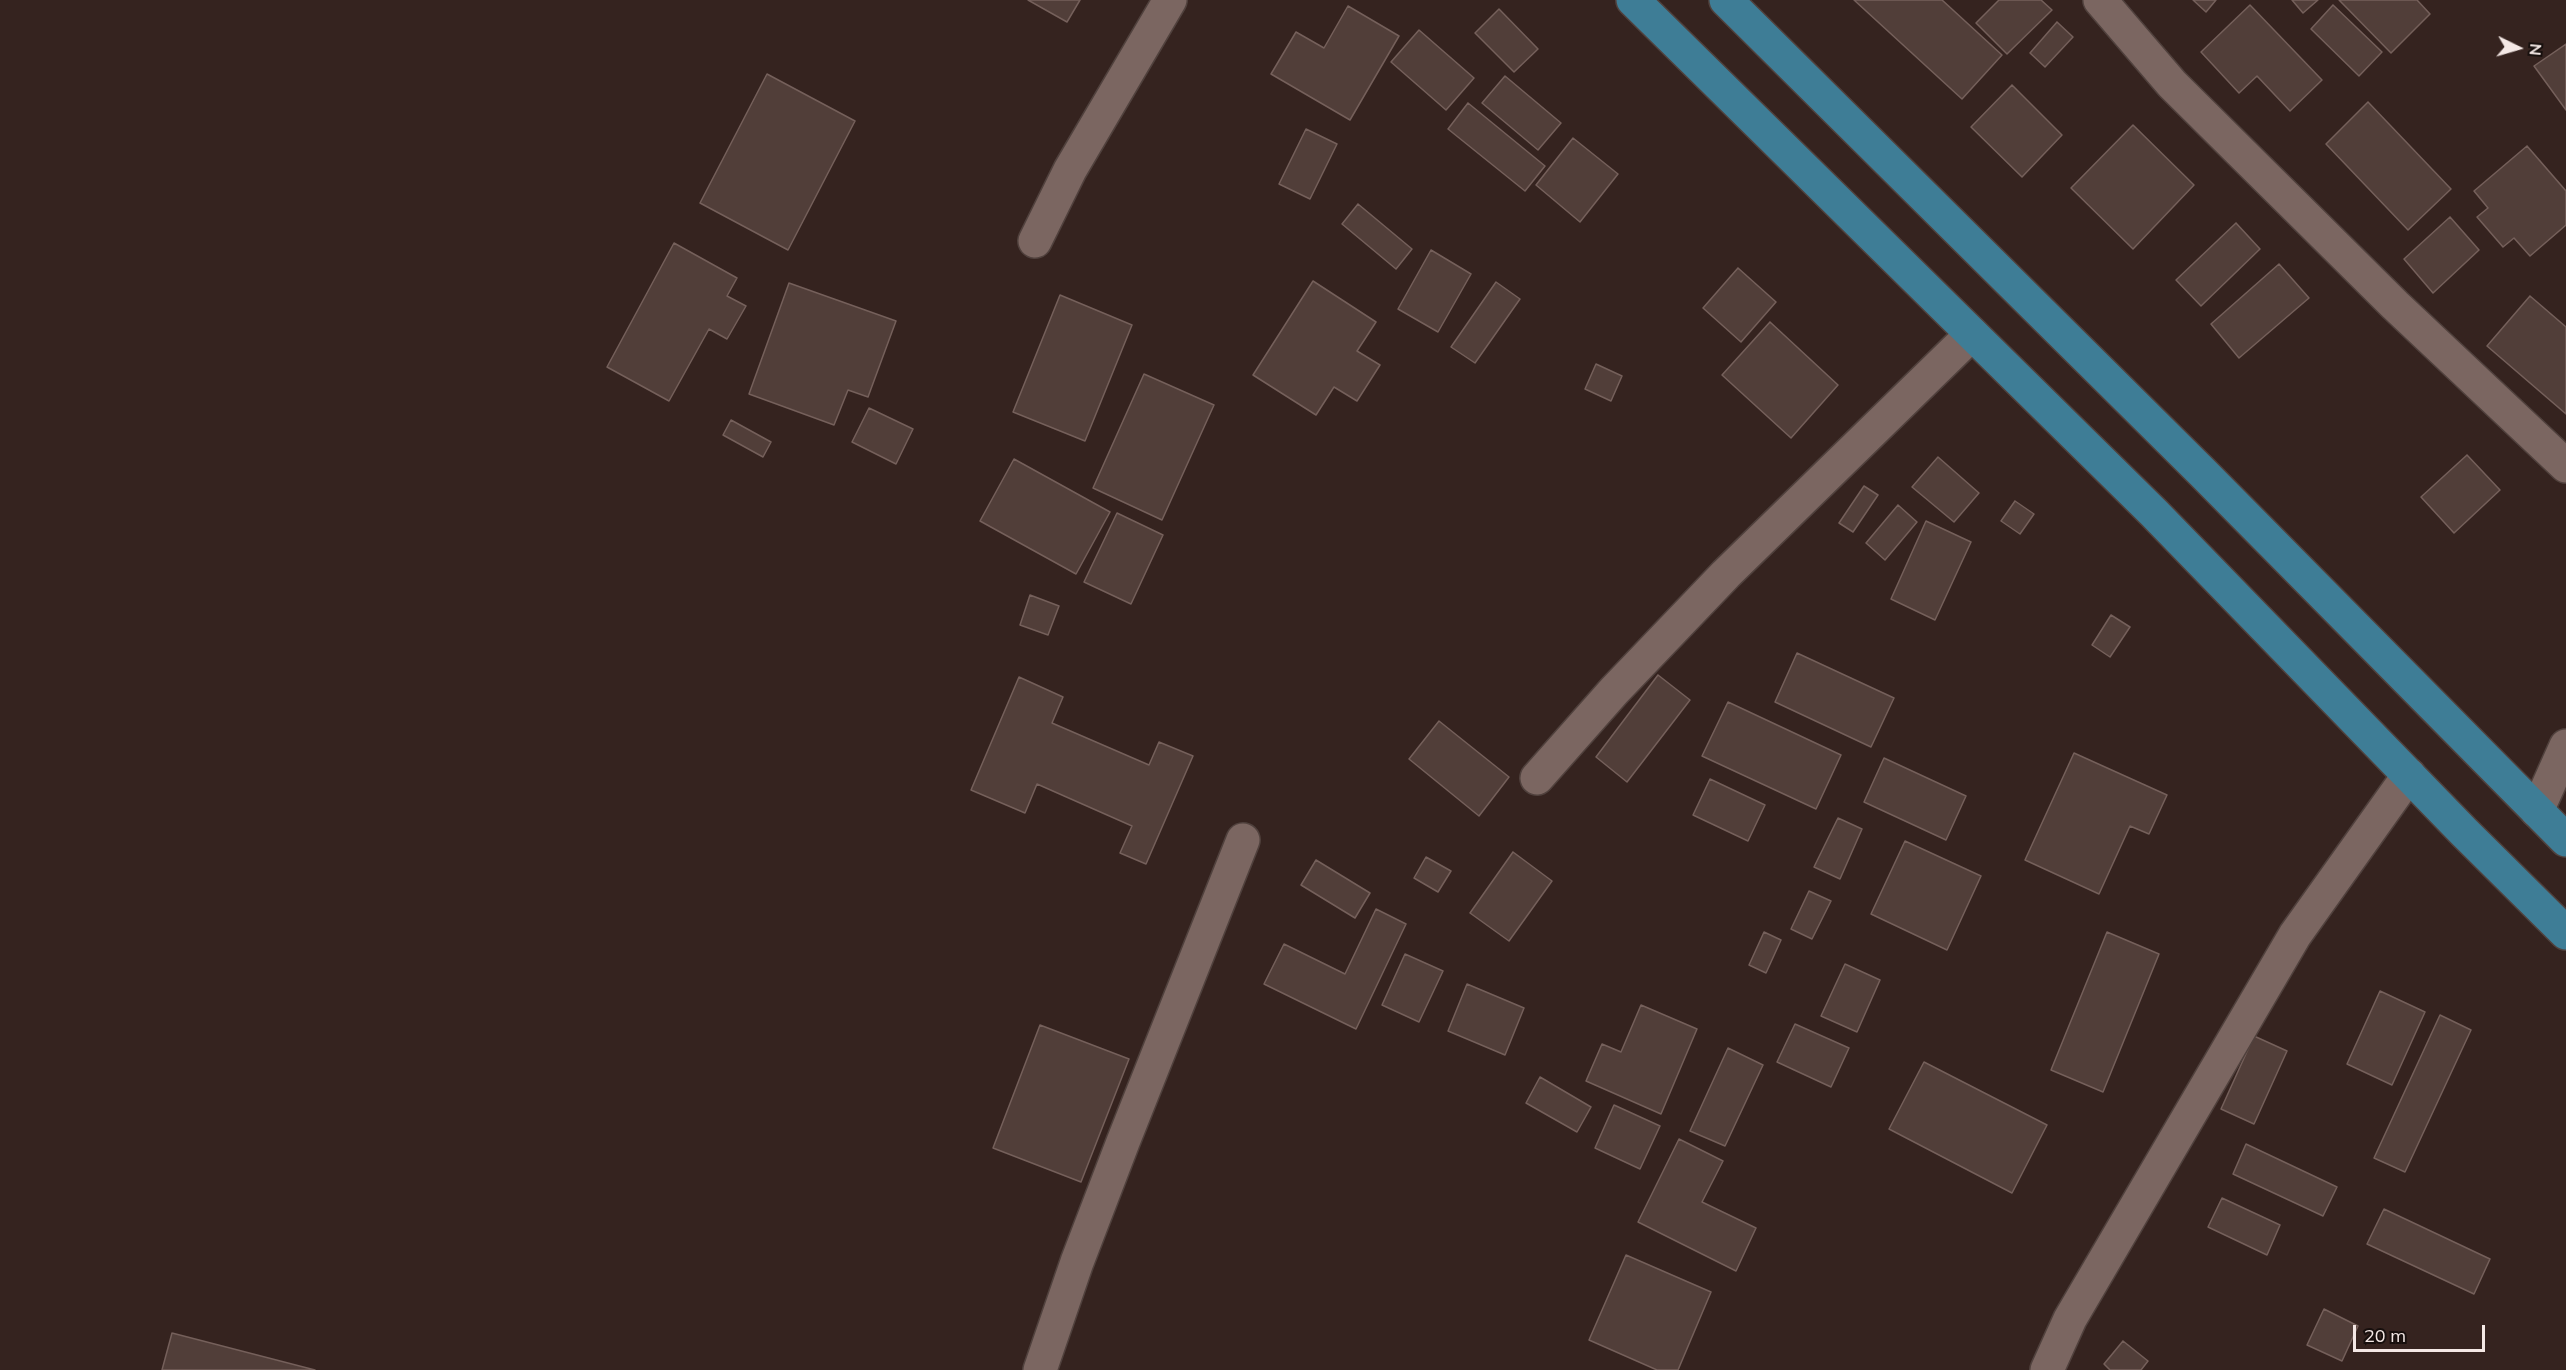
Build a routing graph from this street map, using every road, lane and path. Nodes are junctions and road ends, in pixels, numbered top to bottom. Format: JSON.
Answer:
{"nodes":[{"id":1,"x":1170,"y":0,"type":"edge"},
{"id":2,"x":1633,"y":0,"type":"edge"},
{"id":3,"x":1726,"y":0,"type":"edge"},
{"id":4,"x":2100,"y":0,"type":"edge"},
{"id":5,"x":1035,"y":241,"type":"dead end"},
{"id":6,"x":1972,"y":334,"type":"junction"},
{"id":7,"x":2566,"y":466,"type":"edge"},
{"id":8,"x":2566,"y":746,"type":"edge"},
{"id":9,"x":2409,"y":775,"type":"junction"},
{"id":10,"x":1537,"y":777,"type":"dead end"},
{"id":11,"x":2537,"y":811,"type":"junction"},
{"id":12,"x":1243,"y":840,"type":"dead end"},
{"id":13,"x":2566,"y":840,"type":"edge"},
{"id":14,"x":2566,"y":933,"type":"edge"},
{"id":15,"x":1040,"y":1370,"type":"edge"},
{"id":16,"x":2047,"y":1370,"type":"edge"}],
"edges":[{"from":1,"to":5,"type":"street"},
{"from":2,"to":6,"type":"main road"},
{"from":3,"to":11,"type":"main road"},
{"from":4,"to":7,"type":"street"},
{"from":6,"to":9,"type":"main road"},
{"from":6,"to":10,"type":"street"},
{"from":8,"to":11,"type":"street"},
{"from":9,"to":14,"type":"main road"},
{"from":9,"to":16,"type":"street"},
{"from":11,"to":13,"type":"main road"},
{"from":12,"to":15,"type":"street"}]}
